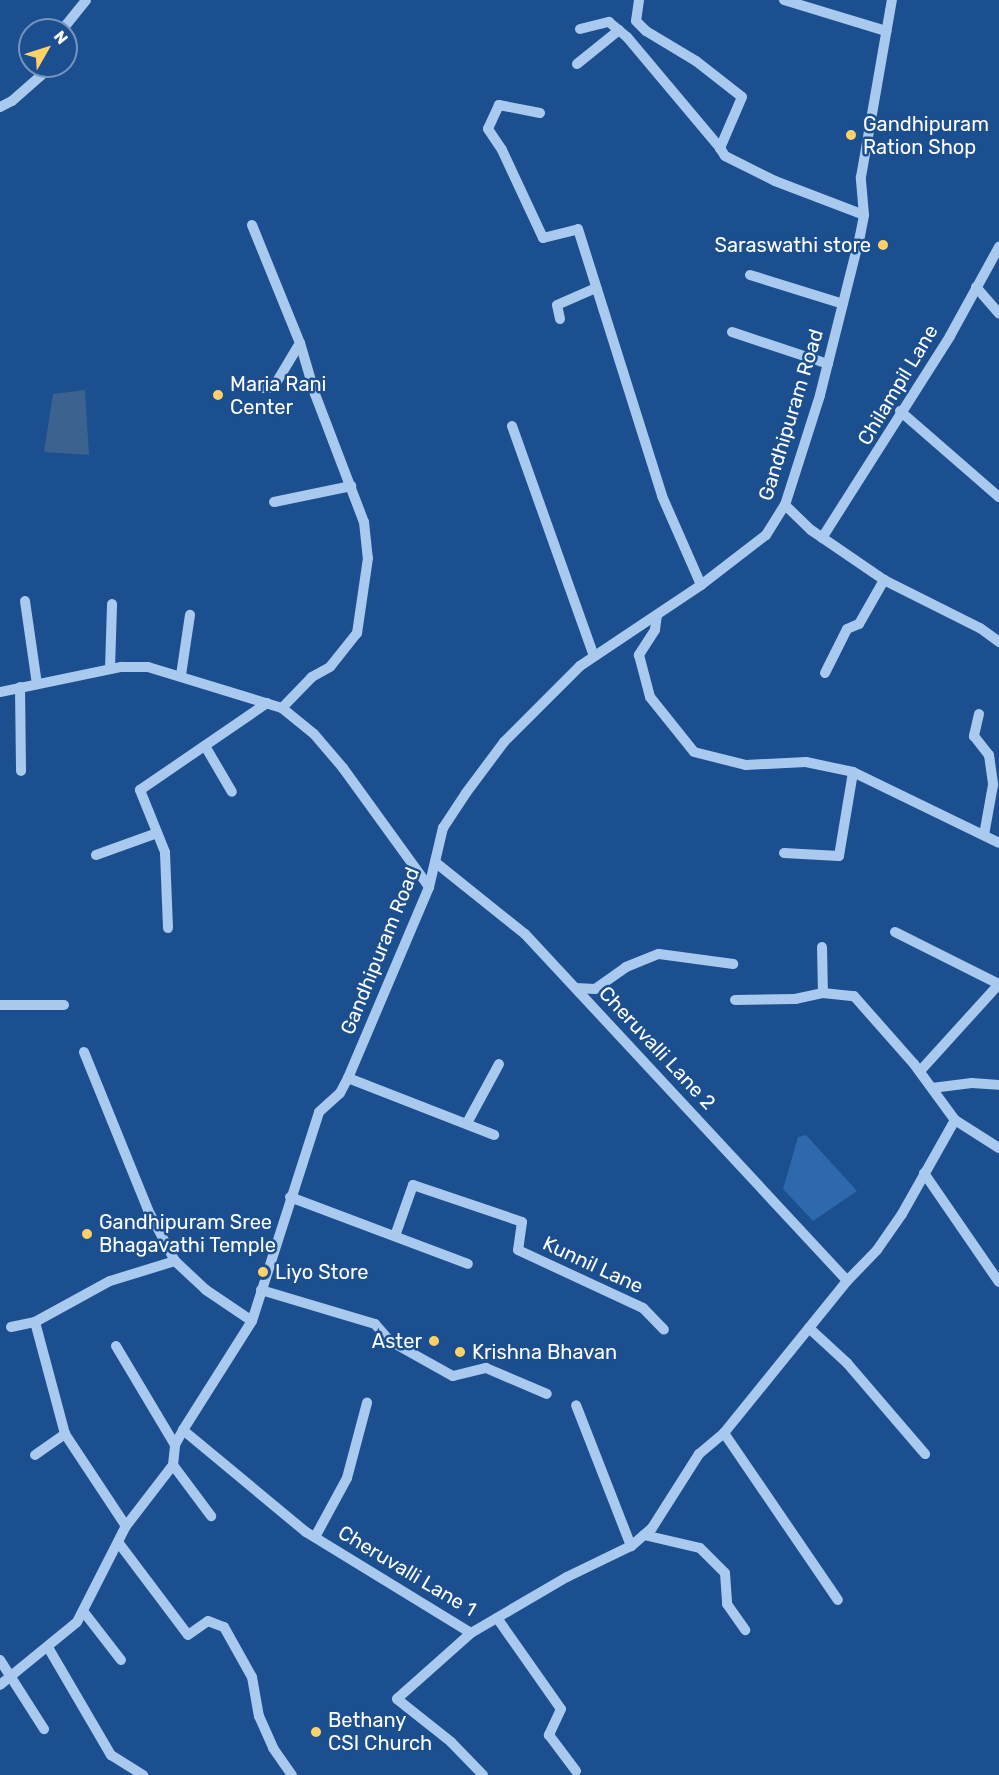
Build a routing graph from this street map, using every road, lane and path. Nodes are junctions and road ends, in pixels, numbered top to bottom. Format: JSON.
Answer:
{"nodes":[{"id":1,"x":86,"y":0,"type":"edge"},
{"id":2,"x":639,"y":0,"type":"edge"},
{"id":3,"x":784,"y":0,"type":"edge"},
{"id":4,"x":892,"y":0,"type":"edge"},
{"id":5,"x":72,"y":18,"type":"edge"},
{"id":6,"x":642,"y":27,"type":"junction"},
{"id":7,"x":580,"y":29,"type":"dead end"},
{"id":8,"x":619,"y":30,"type":"junction"},
{"id":9,"x":886,"y":31,"type":"junction"},
{"id":10,"x":629,"y":39,"type":"junction"},
{"id":11,"x":577,"y":64,"type":"dead end"},
{"id":12,"x":37,"y":78,"type":"edge"},
{"id":13,"x":0,"y":107,"type":"edge"},
{"id":14,"x":540,"y":113,"type":"dead end"},
{"id":15,"x":720,"y":148,"type":"junction"},
{"id":16,"x":864,"y":215,"type":"junction"},
{"id":17,"x":252,"y":225,"type":"dead end"},
{"id":18,"x":999,"y":247,"type":"edge"},
{"id":19,"x":750,"y":275,"type":"dead end"},
{"id":20,"x":976,"y":287,"type":"junction"},
{"id":21,"x":596,"y":288,"type":"junction"},
{"id":22,"x":843,"y":304,"type":"junction"},
{"id":23,"x":999,"y":313,"type":"edge"},
{"id":24,"x":560,"y":319,"type":"dead end"},
{"id":25,"x":732,"y":332,"type":"dead end"},
{"id":26,"x":300,"y":343,"type":"junction"},
{"id":27,"x":828,"y":364,"type":"junction"},
{"id":28,"x":262,"y":388,"type":"dead end"},
{"id":29,"x":900,"y":411,"type":"junction"},
{"id":30,"x":512,"y":426,"type":"dead end"},
{"id":31,"x":351,"y":486,"type":"junction"},
{"id":32,"x":999,"y":496,"type":"edge"},
{"id":33,"x":274,"y":502,"type":"dead end"},
{"id":34,"x":785,"y":505,"type":"junction"},
{"id":35,"x":822,"y":538,"type":"junction"},
{"id":36,"x":884,"y":580,"type":"junction"},
{"id":37,"x":701,"y":585,"type":"junction"},
{"id":38,"x":25,"y":600,"type":"dead end"},
{"id":39,"x":112,"y":604,"type":"dead end"},
{"id":40,"x":190,"y":615,"type":"dead end"},
{"id":41,"x":657,"y":615,"type":"junction"},
{"id":42,"x":999,"y":642,"type":"edge"},
{"id":43,"x":594,"y":656,"type":"junction"},
{"id":44,"x":110,"y":669,"type":"junction"},
{"id":45,"x":825,"y":673,"type":"dead end"},
{"id":46,"x":181,"y":675,"type":"junction"},
{"id":47,"x":37,"y":684,"type":"junction"},
{"id":48,"x":20,"y":687,"type":"junction"},
{"id":49,"x":0,"y":692,"type":"edge"},
{"id":50,"x":267,"y":703,"type":"junction"},
{"id":51,"x":282,"y":708,"type":"junction"},
{"id":52,"x":979,"y":714,"type":"dead end"},
{"id":53,"x":205,"y":746,"type":"junction"},
{"id":54,"x":21,"y":771,"type":"dead end"},
{"id":55,"x":854,"y":772,"type":"junction"},
{"id":56,"x":232,"y":792,"type":"dead end"},
{"id":57,"x":157,"y":833,"type":"junction"},
{"id":58,"x":984,"y":835,"type":"junction"},
{"id":59,"x":999,"y":843,"type":"edge"},
{"id":60,"x":784,"y":853,"type":"dead end"},
{"id":61,"x":96,"y":855,"type":"dead end"},
{"id":62,"x":435,"y":862,"type":"junction"},
{"id":63,"x":429,"y":887,"type":"junction"},
{"id":64,"x":168,"y":928,"type":"dead end"},
{"id":65,"x":895,"y":932,"type":"dead end"},
{"id":66,"x":822,"y":947,"type":"dead end"},
{"id":67,"x":733,"y":964,"type":"dead end"},
{"id":68,"x":576,"y":988,"type":"junction"},
{"id":69,"x":823,"y":993,"type":"junction"},
{"id":70,"x":735,"y":999,"type":"dead end"},
{"id":71,"x":0,"y":1005,"type":"edge"},
{"id":72,"x":64,"y":1005,"type":"dead end"},
{"id":73,"x":84,"y":1052,"type":"dead end"},
{"id":74,"x":499,"y":1064,"type":"dead end"},
{"id":75,"x":920,"y":1071,"type":"junction"},
{"id":76,"x":348,"y":1078,"type":"junction"},
{"id":77,"x":999,"y":1085,"type":"edge"},
{"id":78,"x":933,"y":1088,"type":"junction"},
{"id":79,"x":955,"y":1120,"type":"junction"},
{"id":80,"x":467,"y":1123,"type":"junction"},
{"id":81,"x":494,"y":1135,"type":"dead end"},
{"id":82,"x":999,"y":1148,"type":"edge"},
{"id":83,"x":924,"y":1173,"type":"junction"},
{"id":84,"x":290,"y":1197,"type":"junction"},
{"id":85,"x":395,"y":1236,"type":"junction"},
{"id":86,"x":175,"y":1261,"type":"junction"},
{"id":87,"x":468,"y":1264,"type":"dead end"},
{"id":88,"x":848,"y":1281,"type":"junction"},
{"id":89,"x":999,"y":1282,"type":"edge"},
{"id":90,"x":261,"y":1290,"type":"junction"},
{"id":91,"x":252,"y":1321,"type":"junction"},
{"id":92,"x":35,"y":1322,"type":"junction"},
{"id":93,"x":11,"y":1327,"type":"dead end"},
{"id":94,"x":809,"y":1328,"type":"junction"},
{"id":95,"x":664,"y":1329,"type":"dead end"},
{"id":96,"x":116,"y":1346,"type":"dead end"},
{"id":97,"x":547,"y":1394,"type":"dead end"},
{"id":98,"x":367,"y":1403,"type":"dead end"},
{"id":99,"x":576,"y":1405,"type":"dead end"},
{"id":100,"x":183,"y":1430,"type":"junction"},
{"id":101,"x":724,"y":1433,"type":"junction"},
{"id":102,"x":64,"y":1434,"type":"junction"},
{"id":103,"x":175,"y":1445,"type":"junction"},
{"id":104,"x":925,"y":1454,"type":"dead end"},
{"id":105,"x":35,"y":1455,"type":"dead end"},
{"id":106,"x":173,"y":1465,"type":"junction"},
{"id":107,"x":211,"y":1516,"type":"dead end"},
{"id":108,"x":126,"y":1526,"type":"junction"},
{"id":109,"x":644,"y":1535,"type":"junction"},
{"id":110,"x":315,"y":1537,"type":"junction"},
{"id":111,"x":117,"y":1542,"type":"junction"},
{"id":112,"x":631,"y":1546,"type":"junction"},
{"id":113,"x":838,"y":1600,"type":"dead end"},
{"id":114,"x":83,"y":1611,"type":"junction"},
{"id":115,"x":497,"y":1618,"type":"junction"},
{"id":116,"x":745,"y":1629,"type":"dead end"},
{"id":117,"x":471,"y":1633,"type":"junction"},
{"id":118,"x":49,"y":1649,"type":"junction"},
{"id":119,"x":0,"y":1660,"type":"edge"},
{"id":120,"x":121,"y":1660,"type":"dead end"},
{"id":121,"x":11,"y":1678,"type":"junction"},
{"id":122,"x":0,"y":1685,"type":"edge"},
{"id":123,"x":44,"y":1729,"type":"dead end"},
{"id":124,"x":576,"y":1771,"type":"dead end"},
{"id":125,"x":143,"y":1775,"type":"edge"},
{"id":126,"x":292,"y":1775,"type":"edge"},
{"id":127,"x":483,"y":1775,"type":"edge"}],
"edges":[{"from":1,"to":5,"type":"street"},
{"from":2,"to":6,"type":"street"},
{"from":3,"to":9,"type":"street"},
{"from":4,"to":9,"type":"street","name":"Gandhipuram Road"},
{"from":6,"to":10,"type":"street"},
{"from":6,"to":15,"type":"street"},
{"from":7,"to":8,"type":"street"},
{"from":8,"to":10,"type":"street"},
{"from":8,"to":11,"type":"street"},
{"from":9,"to":16,"type":"street","name":"Gandhipuram Road"},
{"from":10,"to":15,"type":"street"},
{"from":12,"to":13,"type":"street"},
{"from":14,"to":21,"type":"street"},
{"from":15,"to":16,"type":"street"},
{"from":16,"to":22,"type":"street","name":"Gandhipuram Road"},
{"from":17,"to":26,"type":"street"},
{"from":18,"to":20,"type":"street","name":"Chilampil Lane"},
{"from":19,"to":22,"type":"street"},
{"from":20,"to":23,"type":"street"},
{"from":20,"to":29,"type":"street","name":"Chilampil Lane"},
{"from":21,"to":24,"type":"street"},
{"from":21,"to":37,"type":"street"},
{"from":22,"to":27,"type":"street","name":"Gandhipuram Road"},
{"from":25,"to":27,"type":"street"},
{"from":26,"to":28,"type":"street"},
{"from":26,"to":31,"type":"street"},
{"from":27,"to":34,"type":"street","name":"Gandhipuram Road"},
{"from":29,"to":32,"type":"street"},
{"from":29,"to":35,"type":"street","name":"Chilampil Lane"},
{"from":30,"to":43,"type":"street"},
{"from":31,"to":33,"type":"street"},
{"from":31,"to":51,"type":"street"},
{"from":34,"to":35,"type":"street"},
{"from":34,"to":37,"type":"street","name":"Gandhipuram Road"},
{"from":35,"to":36,"type":"street"},
{"from":36,"to":42,"type":"street"},
{"from":36,"to":45,"type":"street"},
{"from":37,"to":41,"type":"street","name":"Gandhipuram Road"},
{"from":38,"to":47,"type":"street"},
{"from":39,"to":44,"type":"street"},
{"from":40,"to":46,"type":"street"},
{"from":41,"to":43,"type":"street","name":"Gandhipuram Road"},
{"from":41,"to":55,"type":"street"},
{"from":43,"to":62,"type":"street","name":"Gandhipuram Road"},
{"from":44,"to":46,"type":"street"},
{"from":44,"to":47,"type":"street"},
{"from":46,"to":50,"type":"street"},
{"from":47,"to":48,"type":"street"},
{"from":48,"to":49,"type":"street"},
{"from":48,"to":54,"type":"street"},
{"from":50,"to":51,"type":"street"},
{"from":50,"to":53,"type":"street"},
{"from":51,"to":63,"type":"street"},
{"from":52,"to":58,"type":"street"},
{"from":53,"to":56,"type":"street"},
{"from":53,"to":57,"type":"street"},
{"from":55,"to":58,"type":"street"},
{"from":55,"to":60,"type":"street"},
{"from":57,"to":61,"type":"street"},
{"from":57,"to":64,"type":"street"},
{"from":58,"to":59,"type":"street"},
{"from":62,"to":63,"type":"street","name":"Gandhipuram Road"},
{"from":62,"to":68,"type":"street","name":"Cheruvalli Lane 2"},
{"from":63,"to":76,"type":"street","name":"Gandhipuram Road"},
{"from":65,"to":75,"type":"street"},
{"from":66,"to":69,"type":"street"},
{"from":67,"to":68,"type":"street"},
{"from":68,"to":88,"type":"street","name":"Cheruvalli Lane 2"},
{"from":69,"to":70,"type":"street"},
{"from":69,"to":75,"type":"street"},
{"from":71,"to":72,"type":"street"},
{"from":73,"to":86,"type":"street"},
{"from":74,"to":80,"type":"street"},
{"from":75,"to":78,"type":"street"},
{"from":76,"to":80,"type":"street"},
{"from":76,"to":84,"type":"street","name":"Gandhipuram Road"},
{"from":77,"to":78,"type":"street"},
{"from":78,"to":79,"type":"street"},
{"from":79,"to":82,"type":"street"},
{"from":79,"to":83,"type":"street","name":"Cheruvalli Lane 1"},
{"from":80,"to":81,"type":"street"},
{"from":83,"to":88,"type":"street","name":"Cheruvalli Lane 1"},
{"from":83,"to":89,"type":"street"},
{"from":84,"to":85,"type":"street"},
{"from":84,"to":90,"type":"street","name":"Gandhipuram Road"},
{"from":85,"to":87,"type":"street"},
{"from":85,"to":95,"type":"street","name":"Kunnil Lane"},
{"from":86,"to":91,"type":"street"},
{"from":86,"to":92,"type":"street"},
{"from":88,"to":94,"type":"street","name":"Cheruvalli Lane 1"},
{"from":90,"to":91,"type":"street","name":"Gandhipuram Road"},
{"from":90,"to":97,"type":"street"},
{"from":91,"to":100,"type":"street","name":"Gandhipuram Road"},
{"from":92,"to":93,"type":"street"},
{"from":92,"to":102,"type":"street"},
{"from":94,"to":101,"type":"street","name":"Cheruvalli Lane 1"},
{"from":94,"to":104,"type":"street"},
{"from":96,"to":103,"type":"street"},
{"from":98,"to":110,"type":"street"},
{"from":99,"to":112,"type":"street"},
{"from":100,"to":103,"type":"street","name":"Gandhipuram Road"},
{"from":100,"to":110,"type":"street","name":"Cheruvalli Lane 1"},
{"from":101,"to":109,"type":"street","name":"Cheruvalli Lane 1"},
{"from":101,"to":113,"type":"street"},
{"from":102,"to":105,"type":"street"},
{"from":102,"to":108,"type":"street"},
{"from":103,"to":106,"type":"street","name":"Gandhipuram Road"},
{"from":106,"to":107,"type":"street"},
{"from":106,"to":108,"type":"street"},
{"from":108,"to":111,"type":"street"},
{"from":109,"to":112,"type":"street","name":"Cheruvalli Lane 1"},
{"from":109,"to":116,"type":"street"},
{"from":110,"to":117,"type":"street","name":"Cheruvalli Lane 1"},
{"from":111,"to":114,"type":"street"},
{"from":111,"to":126,"type":"street"},
{"from":112,"to":115,"type":"street","name":"Cheruvalli Lane 1"},
{"from":114,"to":118,"type":"street"},
{"from":114,"to":120,"type":"street"},
{"from":115,"to":117,"type":"street","name":"Cheruvalli Lane 1"},
{"from":115,"to":124,"type":"street"},
{"from":117,"to":127,"type":"street"},
{"from":118,"to":121,"type":"street"},
{"from":118,"to":125,"type":"street"},
{"from":119,"to":121,"type":"street"},
{"from":121,"to":122,"type":"street"},
{"from":121,"to":123,"type":"street"}]}
